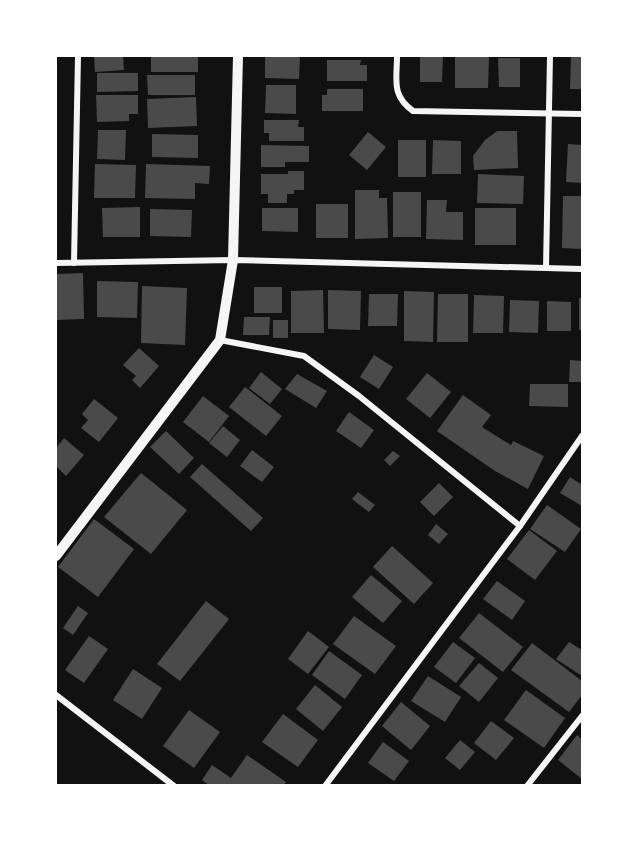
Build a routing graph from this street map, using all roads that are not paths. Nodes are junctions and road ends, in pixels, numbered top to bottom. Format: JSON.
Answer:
{"nodes":[{"id":1,"x":78,"y":56,"type":"edge"},
{"id":2,"x":238,"y":56,"type":"edge"},
{"id":3,"x":397,"y":56,"type":"edge"},
{"id":4,"x":550,"y":56,"type":"edge"},
{"id":5,"x":548,"y":113,"type":"junction"},
{"id":6,"x":582,"y":114,"type":"edge"},
{"id":7,"x":233,"y":260,"type":"junction"},
{"id":8,"x":56,"y":263,"type":"edge"},
{"id":9,"x":74,"y":263,"type":"junction"},
{"id":10,"x":546,"y":268,"type":"junction"},
{"id":11,"x":582,"y":269,"type":"edge"},
{"id":12,"x":220,"y":340,"type":"junction"},
{"id":13,"x":582,"y":436,"type":"edge"},
{"id":14,"x":520,"y":526,"type":"junction"},
{"id":15,"x":56,"y":556,"type":"edge"},
{"id":16,"x":56,"y":695,"type":"edge"},
{"id":17,"x":582,"y":716,"type":"edge"},
{"id":18,"x":174,"y":786,"type":"edge"},
{"id":19,"x":325,"y":786,"type":"edge"},
{"id":20,"x":527,"y":786,"type":"edge"}],
"edges":[{"from":1,"to":9,"type":"street"},
{"from":2,"to":7,"type":"street"},
{"from":3,"to":5,"type":"street"},
{"from":4,"to":5,"type":"street"},
{"from":5,"to":6,"type":"street"},
{"from":5,"to":10,"type":"street"},
{"from":7,"to":9,"type":"street"},
{"from":7,"to":10,"type":"street"},
{"from":7,"to":12,"type":"street"},
{"from":8,"to":9,"type":"street"},
{"from":10,"to":11,"type":"street"},
{"from":12,"to":14,"type":"street"},
{"from":12,"to":15,"type":"street"},
{"from":13,"to":14,"type":"street"},
{"from":14,"to":19,"type":"street"},
{"from":16,"to":18,"type":"street"},
{"from":17,"to":20,"type":"street"}]}
